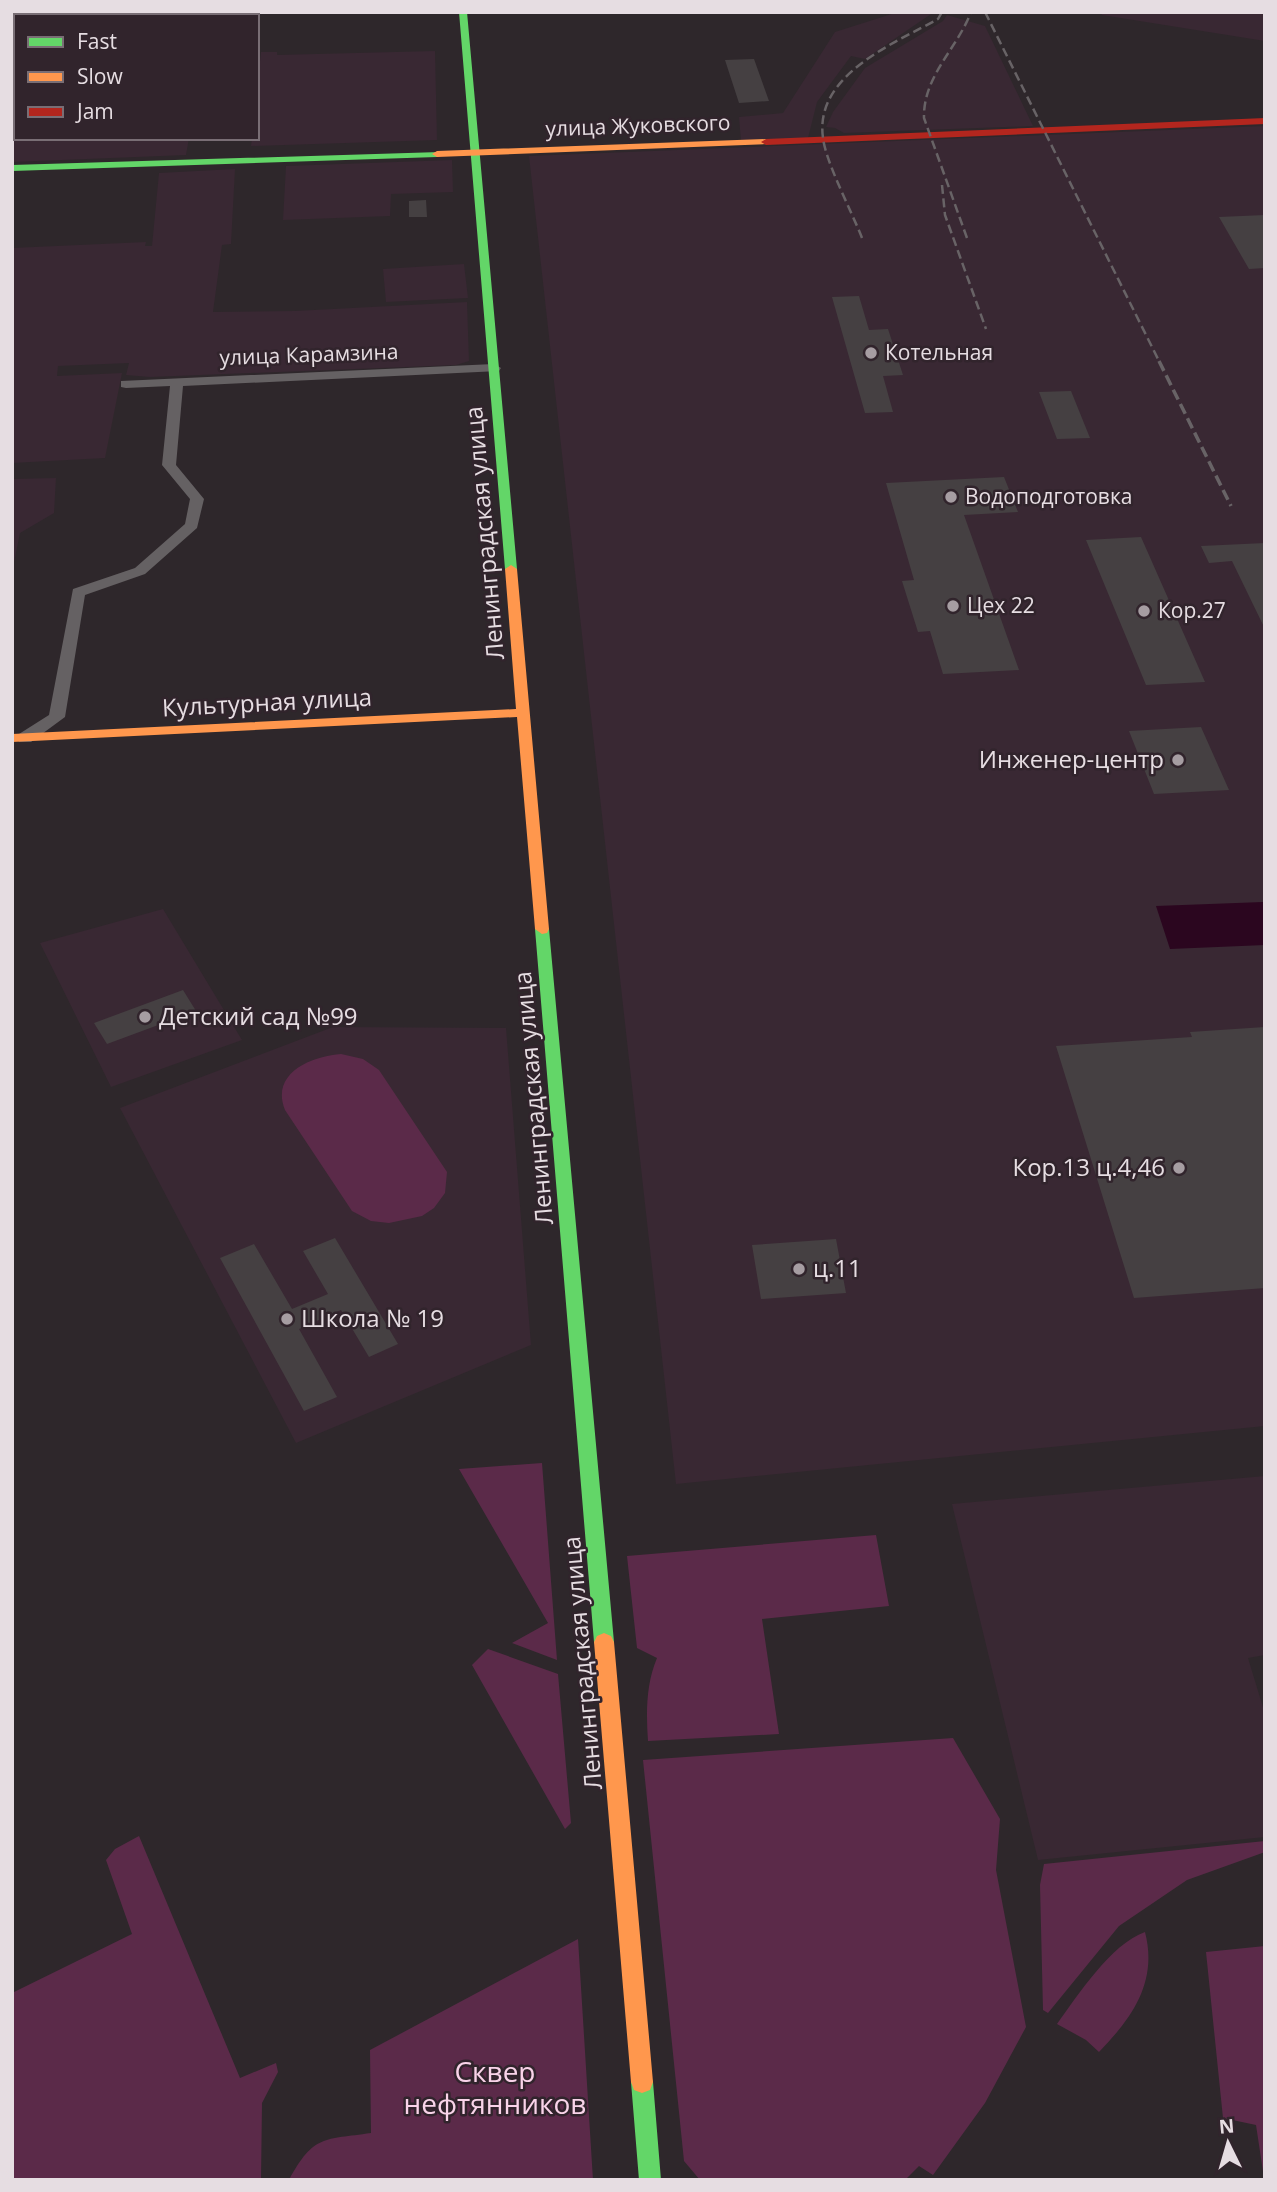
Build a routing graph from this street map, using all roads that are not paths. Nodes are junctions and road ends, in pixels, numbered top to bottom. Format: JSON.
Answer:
{"nodes":[{"id":1,"x":464,"y":12,"type":"edge"},
{"id":2,"x":1265,"y":121,"type":"edge"},
{"id":3,"x":475,"y":151,"type":"junction"},
{"id":4,"x":12,"y":168,"type":"edge"},
{"id":5,"x":494,"y":368,"type":"junction"},
{"id":6,"x":177,"y":382,"type":"junction"},
{"id":7,"x":125,"y":384,"type":"dead end"},
{"id":8,"x":524,"y":713,"type":"junction"},
{"id":9,"x":19,"y":738,"type":"edge"},
{"id":10,"x":650,"y":2180,"type":"edge"}],
"edges":[{"from":1,"to":3,"type":"main road","name":"Ленинградская улица"},
{"from":2,"to":3,"type":"main road","name":"улица Жуковского"},
{"from":3,"to":4,"type":"main road","name":"улица Жуковского"},
{"from":3,"to":5,"type":"main road","name":"Ленинградская улица"},
{"from":5,"to":6,"type":"street","name":"улица Карамзина"},
{"from":5,"to":8,"type":"main road","name":"Ленинградская улица"},
{"from":6,"to":7,"type":"street","name":"улица Карамзина"},
{"from":6,"to":9,"type":"street"},
{"from":8,"to":9,"type":"main road","name":"Культурная улица"},
{"from":8,"to":10,"type":"main road","name":"Ленинградская улица"}]}
